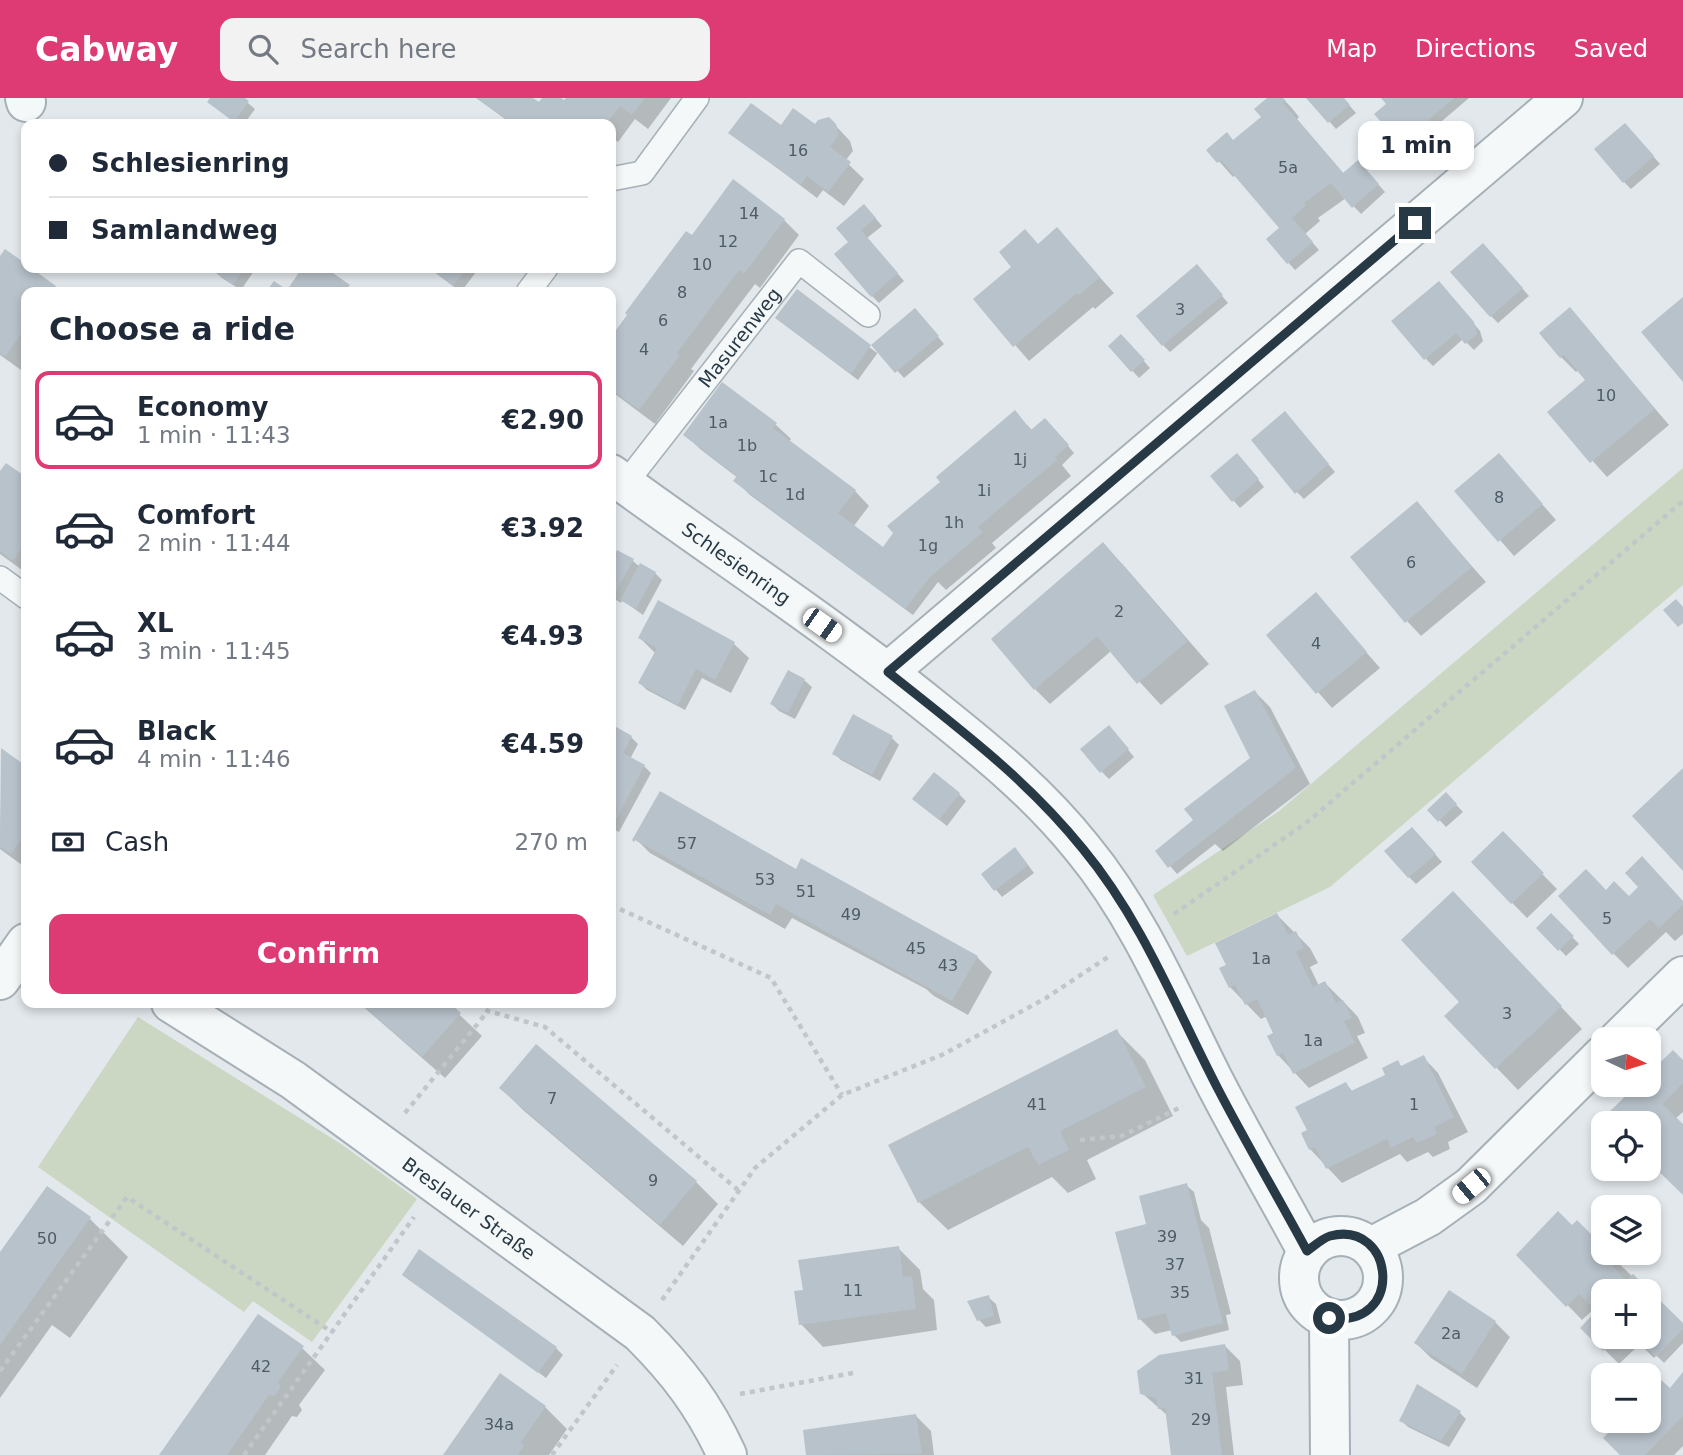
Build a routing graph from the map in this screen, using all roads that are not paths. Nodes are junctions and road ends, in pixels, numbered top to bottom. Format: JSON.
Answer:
{"nodes":[{"id":1,"x":697,"y":98,"type":"edge"},
{"id":2,"x":1563,"y":98,"type":"edge"},
{"id":3,"x":616,"y":178,"type":"edge"},
{"id":4,"x":868,"y":316,"type":"dead end"},
{"id":5,"x":618,"y":479,"type":"edge"},
{"id":6,"x":0,"y":578,"type":"edge"},
{"id":7,"x":21,"y":593,"type":"edge"},
{"id":8,"x":888,"y":672,"type":"junction"},
{"id":9,"x":21,"y":950,"type":"edge"},
{"id":10,"x":1683,"y":976,"type":"edge"},
{"id":11,"x":0,"y":980,"type":"edge"},
{"id":12,"x":179,"y":1008,"type":"edge"},
{"id":13,"x":1631,"y":1027,"type":"edge"},
{"id":14,"x":1591,"y":1067,"type":"edge"},
{"id":15,"x":1371,"y":1247,"type":"junction"},
{"id":16,"x":1307,"y":1251,"type":"junction"},
{"id":17,"x":1329,"y":1318,"type":"junction"},
{"id":18,"x":727,"y":1455,"type":"edge"},
{"id":19,"x":1330,"y":1455,"type":"edge"}],
"edges":[{"from":1,"to":3,"type":"lane"},
{"from":2,"to":8,"type":"street"},
{"from":4,"to":5,"type":"lane","name":"Masurenweg"},
{"from":5,"to":8,"type":"street","name":"Schlesienring"},
{"from":6,"to":7,"type":"lane"},
{"from":8,"to":16,"type":"street","name":"Schlesienring"},
{"from":9,"to":11,"type":"street"},
{"from":10,"to":13,"type":"street"},
{"from":12,"to":18,"type":"street","name":"Breslauer Straße"},
{"from":14,"to":15,"type":"street"},
{"from":15,"to":16,"type":"street"},
{"from":15,"to":17,"type":"street"},
{"from":16,"to":17,"type":"street"},
{"from":17,"to":19,"type":"street"}]}
